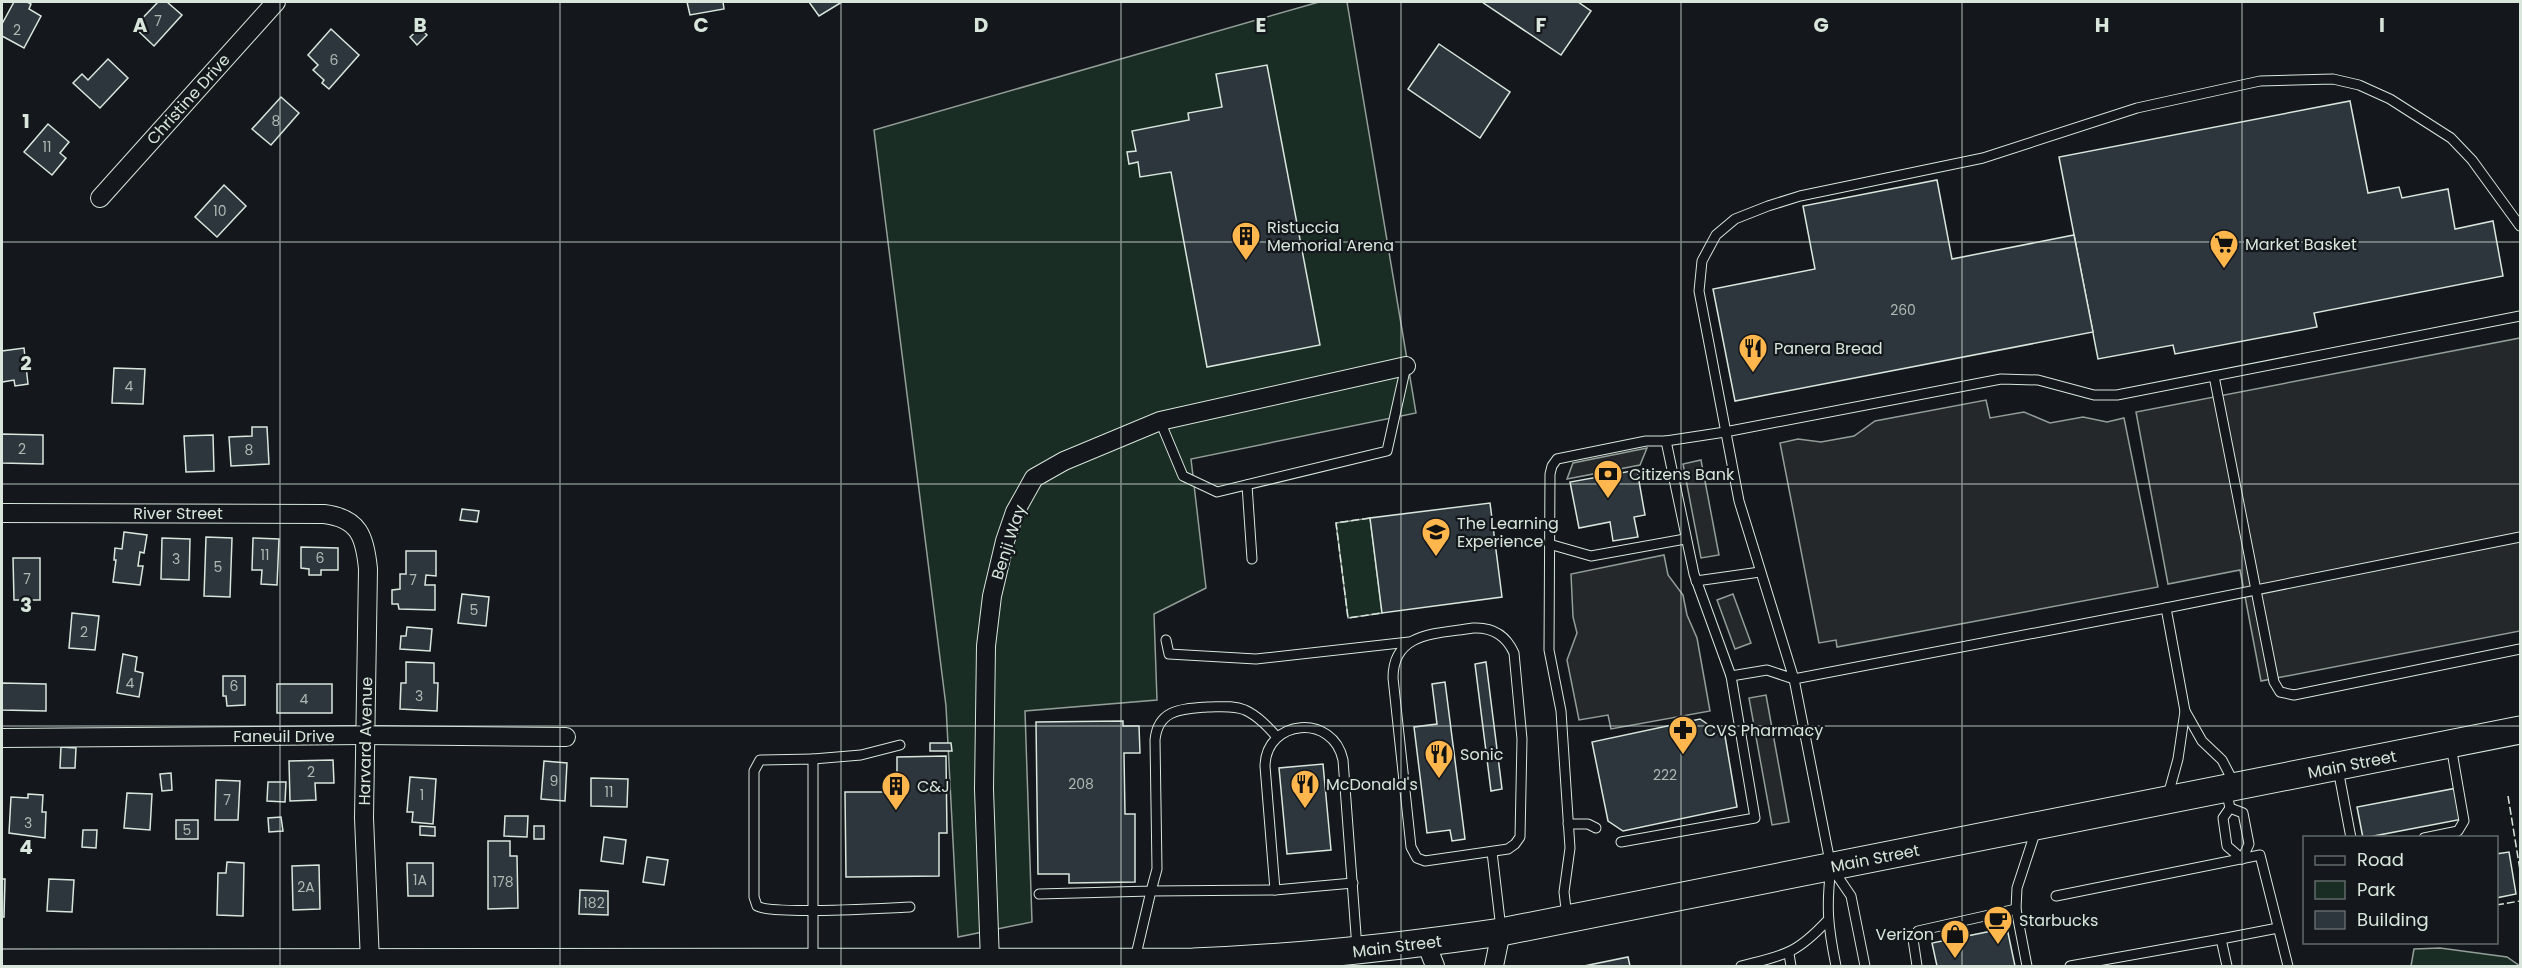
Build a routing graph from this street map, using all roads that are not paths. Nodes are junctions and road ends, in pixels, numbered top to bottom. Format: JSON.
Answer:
{"nodes":[{"id":1,"x":276,"y":2,"type":"edge"},
{"id":2,"x":100,"y":198,"type":"dead end"},
{"id":3,"x":2520,"y":226,"type":"edge"},
{"id":4,"x":2520,"y":316,"type":"edge"},
{"id":5,"x":1406,"y":366,"type":"joint"},
{"id":6,"x":2214,"y":376,"type":"junction"},
{"id":7,"x":1160,"y":421,"type":"junction"},
{"id":8,"x":1725,"y":432,"type":"junction"},
{"id":9,"x":1666,"y":441,"type":"junction"},
{"id":10,"x":1247,"y":485,"type":"junction"},
{"id":11,"x":2,"y":513,"type":"edge"},
{"id":12,"x":352,"y":523,"type":"joint"},
{"id":13,"x":2520,"y":537,"type":"edge"},
{"id":14,"x":1685,"y":538,"type":"junction"},
{"id":15,"x":1548,"y":544,"type":"junction"},
{"id":16,"x":1252,"y":559,"type":"dead end"},
{"id":17,"x":1760,"y":572,"type":"junction"},
{"id":18,"x":1696,"y":581,"type":"junction"},
{"id":19,"x":2256,"y":590,"type":"junction"},
{"id":20,"x":2166,"y":608,"type":"junction"},
{"id":21,"x":1166,"y":640,"type":"dead end"},
{"id":22,"x":1409,"y":642,"type":"junction"},
{"id":23,"x":2520,"y":649,"type":"edge"},
{"id":24,"x":1731,"y":676,"type":"junction"},
{"id":25,"x":1794,"y":679,"type":"junction"},
{"id":26,"x":2185,"y":711,"type":"junction"},
{"id":27,"x":2520,"y":730,"type":"edge"},
{"id":28,"x":364,"y":735,"type":"junction"},
{"id":29,"x":566,"y":737,"type":"dead end"},
{"id":30,"x":1277,"y":737,"type":"junction"},
{"id":31,"x":2,"y":738,"type":"edge"},
{"id":32,"x":2451,"y":744,"type":"junction"},
{"id":33,"x":900,"y":745,"type":"dead end"},
{"id":34,"x":813,"y":759,"type":"junction"},
{"id":35,"x":2338,"y":766,"type":"junction"},
{"id":36,"x":2231,"y":794,"type":"junction"},
{"id":37,"x":2167,"y":800,"type":"junction"},
{"id":38,"x":1568,"y":824,"type":"junction"},
{"id":39,"x":2037,"y":826,"type":"junction"},
{"id":40,"x":1596,"y":828,"type":"dead end"},
{"id":41,"x":2350,"y":836,"type":"edge"},
{"id":42,"x":2430,"y":836,"type":"edge"},
{"id":43,"x":1621,"y":842,"type":"dead end"},
{"id":44,"x":1492,"y":852,"type":"junction"},
{"id":45,"x":2242,"y":859,"type":"junction"},
{"id":46,"x":1831,"y":867,"type":"junction"},
{"id":47,"x":1353,"y":883,"type":"junction"},
{"id":48,"x":1275,"y":890,"type":"junction"},
{"id":49,"x":1151,"y":891,"type":"junction"},
{"id":50,"x":1039,"y":894,"type":"dead end"},
{"id":51,"x":2056,"y":896,"type":"dead end"},
{"id":52,"x":910,"y":907,"type":"dead end"},
{"id":53,"x":813,"y":909,"type":"junction"},
{"id":54,"x":2016,"y":909,"type":"junction"},
{"id":55,"x":1567,"y":919,"type":"junction"},
{"id":56,"x":1827,"y":921,"type":"junction"},
{"id":57,"x":2278,"y":928,"type":"junction"},
{"id":58,"x":1501,"y":932,"type":"junction"},
{"id":59,"x":2221,"y":939,"type":"junction"},
{"id":60,"x":1358,"y":951,"type":"junction"},
{"id":61,"x":1789,"y":954,"type":"junction"},
{"id":62,"x":1431,"y":955,"type":"edge"},
{"id":63,"x":1324,"y":960,"type":"edge"},
{"id":64,"x":813,"y":961,"type":"junction"},
{"id":65,"x":370,"y":962,"type":"junction"},
{"id":66,"x":2,"y":963,"type":"edge"},
{"id":67,"x":1236,"y":963,"type":"edge"},
{"id":68,"x":258,"y":964,"type":"edge"},
{"id":69,"x":716,"y":964,"type":"edge"},
{"id":70,"x":873,"y":964,"type":"edge"},
{"id":71,"x":998,"y":964,"type":"edge"},
{"id":72,"x":1132,"y":965,"type":"edge"},
{"id":73,"x":1494,"y":966,"type":"edge"},
{"id":74,"x":1741,"y":966,"type":"edge"},
{"id":75,"x":1791,"y":966,"type":"edge"},
{"id":76,"x":1836,"y":966,"type":"edge"},
{"id":77,"x":1865,"y":966,"type":"edge"},
{"id":78,"x":1917,"y":966,"type":"edge"},
{"id":79,"x":2027,"y":966,"type":"edge"},
{"id":80,"x":2070,"y":966,"type":"edge"},
{"id":81,"x":2227,"y":966,"type":"edge"},
{"id":82,"x":2288,"y":966,"type":"edge"}],
"edges":[{"from":1,"to":2,"type":"street","name":"Christine Drive"},
{"from":3,"to":8,"type":"lane"},
{"from":4,"to":6,"type":"lane"},
{"from":5,"to":7,"type":"street","name":"Benji Way"},
{"from":5,"to":10,"type":"lane"},
{"from":6,"to":8,"type":"lane"},
{"from":6,"to":19,"type":"lane"},
{"from":7,"to":10,"type":"lane"},
{"from":7,"to":71,"type":"street","name":"Benji Way"},
{"from":8,"to":9,"type":"lane"},
{"from":8,"to":17,"type":"lane"},
{"from":9,"to":14,"type":"lane"},
{"from":9,"to":15,"type":"lane"},
{"from":10,"to":16,"type":"lane"},
{"from":11,"to":12,"type":"street","name":"River Street"},
{"from":12,"to":28,"type":"street","name":"Harvard Avenue"},
{"from":13,"to":19,"type":"lane"},
{"from":14,"to":15,"type":"lane"},
{"from":14,"to":18,"type":"lane"},
{"from":15,"to":38,"type":"lane"},
{"from":17,"to":18,"type":"lane"},
{"from":17,"to":25,"type":"lane"},
{"from":18,"to":24,"type":"lane"},
{"from":19,"to":20,"type":"lane"},
{"from":19,"to":23,"type":"lane"},
{"from":20,"to":25,"type":"lane"},
{"from":20,"to":26,"type":"lane"},
{"from":21,"to":22,"type":"lane"},
{"from":22,"to":44,"type":"lane"},
{"from":22,"to":44,"type":"lane"},
{"from":24,"to":25,"type":"lane"},
{"from":24,"to":43,"type":"lane"},
{"from":25,"to":46,"type":"lane"},
{"from":26,"to":36,"type":"lane"},
{"from":26,"to":37,"type":"lane"},
{"from":27,"to":32,"type":"main road","name":"Main Street"},
{"from":28,"to":29,"type":"street","name":"Faneuil Drive"},
{"from":28,"to":31,"type":"street","name":"Faneuil Drive"},
{"from":28,"to":65,"type":"street","name":"Harvard Avenue"},
{"from":30,"to":47,"type":"lane"},
{"from":30,"to":48,"type":"lane"},
{"from":30,"to":49,"type":"lane"},
{"from":32,"to":35,"type":"main road","name":"Main Street"},
{"from":32,"to":42,"type":"lane"},
{"from":33,"to":34,"type":"lane"},
{"from":34,"to":53,"type":"lane"},
{"from":34,"to":53,"type":"lane"},
{"from":35,"to":36,"type":"main road","name":"Main Street"},
{"from":35,"to":41,"type":"lane"},
{"from":36,"to":37,"type":"main road","name":"Main Street"},
{"from":36,"to":45,"type":"lane"},
{"from":36,"to":45,"type":"lane"},
{"from":37,"to":39,"type":"main road","name":"Main Street"},
{"from":38,"to":40,"type":"lane"},
{"from":38,"to":55,"type":"lane"},
{"from":39,"to":46,"type":"main road","name":"Main Street"},
{"from":39,"to":54,"type":"lane"},
{"from":44,"to":58,"type":"lane"},
{"from":45,"to":51,"type":"lane"},
{"from":45,"to":57,"type":"lane"},
{"from":46,"to":55,"type":"main road","name":"Main Street"},
{"from":46,"to":56,"type":"lane"},
{"from":46,"to":77,"type":"lane"},
{"from":47,"to":48,"type":"lane"},
{"from":47,"to":60,"type":"lane"},
{"from":48,"to":49,"type":"lane"},
{"from":49,"to":50,"type":"lane"},
{"from":49,"to":72,"type":"lane"},
{"from":52,"to":53,"type":"lane"},
{"from":53,"to":64,"type":"lane"},
{"from":54,"to":78,"type":"lane"},
{"from":54,"to":79,"type":"lane"},
{"from":55,"to":58,"type":"main road","name":"Main Street"},
{"from":56,"to":61,"type":"lane"},
{"from":56,"to":76,"type":"lane"},
{"from":57,"to":59,"type":"lane"},
{"from":57,"to":82,"type":"lane"},
{"from":58,"to":62,"type":"main road","name":"Main Street"},
{"from":58,"to":73,"type":"street"},
{"from":59,"to":80,"type":"lane"},
{"from":59,"to":81,"type":"lane"},
{"from":60,"to":62,"type":"main road","name":"Main Street"},
{"from":60,"to":63,"type":"main road","name":"Main Street"},
{"from":61,"to":74,"type":"lane"},
{"from":61,"to":75,"type":"lane"},
{"from":63,"to":67,"type":"main road","name":"Main Street"},
{"from":64,"to":69,"type":"main road","name":"Main Street"},
{"from":64,"to":70,"type":"main road","name":"Main Street"},
{"from":65,"to":68,"type":"main road","name":"Main Street"},
{"from":65,"to":69,"type":"main road","name":"Main Street"},
{"from":66,"to":68,"type":"main road","name":"Main Street"},
{"from":67,"to":72,"type":"main road","name":"Main Street"},
{"from":70,"to":71,"type":"main road","name":"Main Street"},
{"from":71,"to":72,"type":"main road","name":"Main Street"}]}
